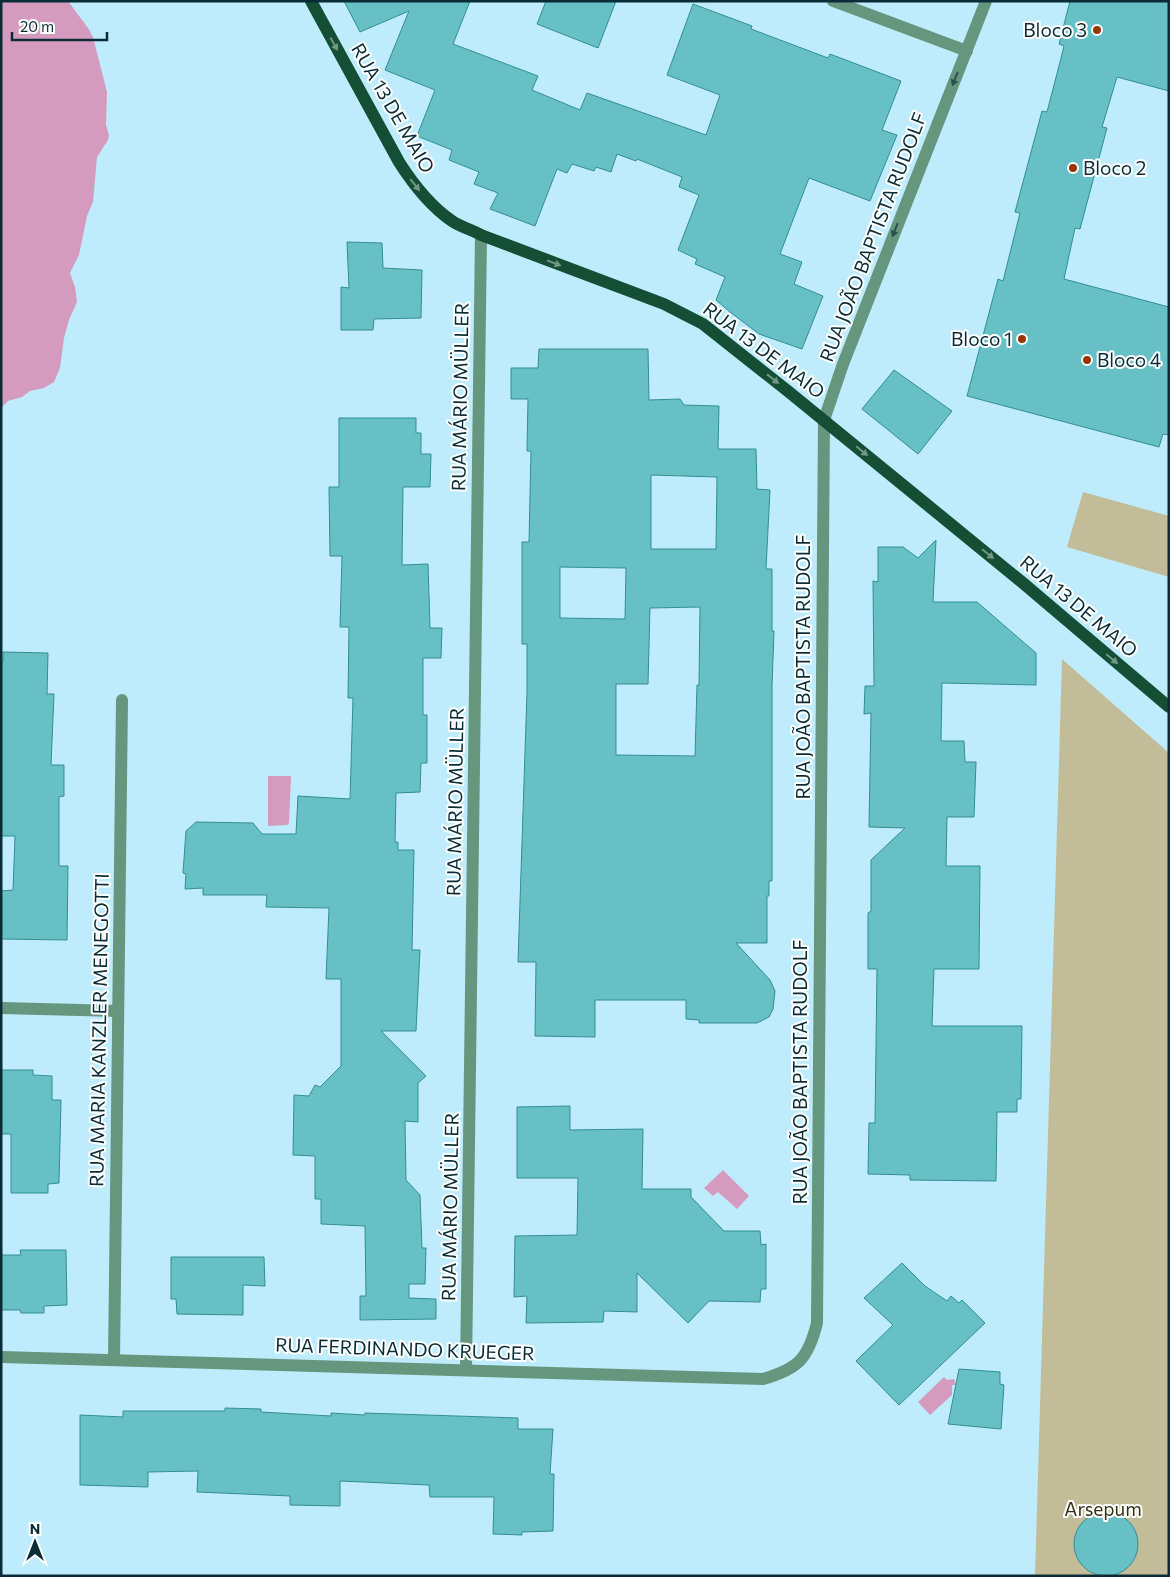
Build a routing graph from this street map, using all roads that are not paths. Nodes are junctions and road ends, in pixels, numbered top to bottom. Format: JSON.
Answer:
{"nodes":[{"id":1,"x":311,"y":1,"type":"edge"},
{"id":2,"x":833,"y":1,"type":"edge"},
{"id":3,"x":986,"y":1,"type":"edge"},
{"id":4,"x":966,"y":51,"type":"junction"},
{"id":5,"x":481,"y":235,"type":"junction"},
{"id":6,"x":824,"y":420,"type":"junction"},
{"id":7,"x":122,"y":700,"type":"dead end"},
{"id":8,"x":1169,"y":707,"type":"edge"},
{"id":9,"x":1,"y":1008,"type":"edge"},
{"id":10,"x":118,"y":1011,"type":"junction"},
{"id":11,"x":1,"y":1357,"type":"edge"},
{"id":12,"x":114,"y":1360,"type":"junction"},
{"id":13,"x":802,"y":1360,"type":"joint"},
{"id":14,"x":466,"y":1370,"type":"junction"}],
"edges":[{"from":1,"to":5,"type":"main road","name":"RUA 13 DE MAIO","one_way":true},
{"from":2,"to":4,"type":"street"},
{"from":3,"to":4,"type":"street","name":"RUA JOÃO BAPTISTA RUDOLF"},
{"from":4,"to":6,"type":"street","name":"RUA JOÃO BAPTISTA RUDOLF","one_way":true},
{"from":5,"to":6,"type":"main road","name":"RUA 13 DE MAIO","one_way":true},
{"from":5,"to":14,"type":"street","name":"RUA MÁRIO MÜLLER"},
{"from":6,"to":8,"type":"main road","name":"RUA 13 DE MAIO","one_way":true},
{"from":6,"to":13,"type":"street","name":"RUA JOÃO BAPTISTA RUDOLF"},
{"from":7,"to":10,"type":"street","name":"RUA MARIA KANZLER MENEGOTTI"},
{"from":9,"to":10,"type":"street"},
{"from":10,"to":12,"type":"street","name":"RUA MARIA KANZLER MENEGOTTI"},
{"from":11,"to":12,"type":"street","name":"RUA FERDINANDO KRUEGER"},
{"from":12,"to":14,"type":"street","name":"RUA FERDINANDO KRUEGER"},
{"from":13,"to":14,"type":"street","name":"RUA FERDINANDO KRUEGER"}]}
